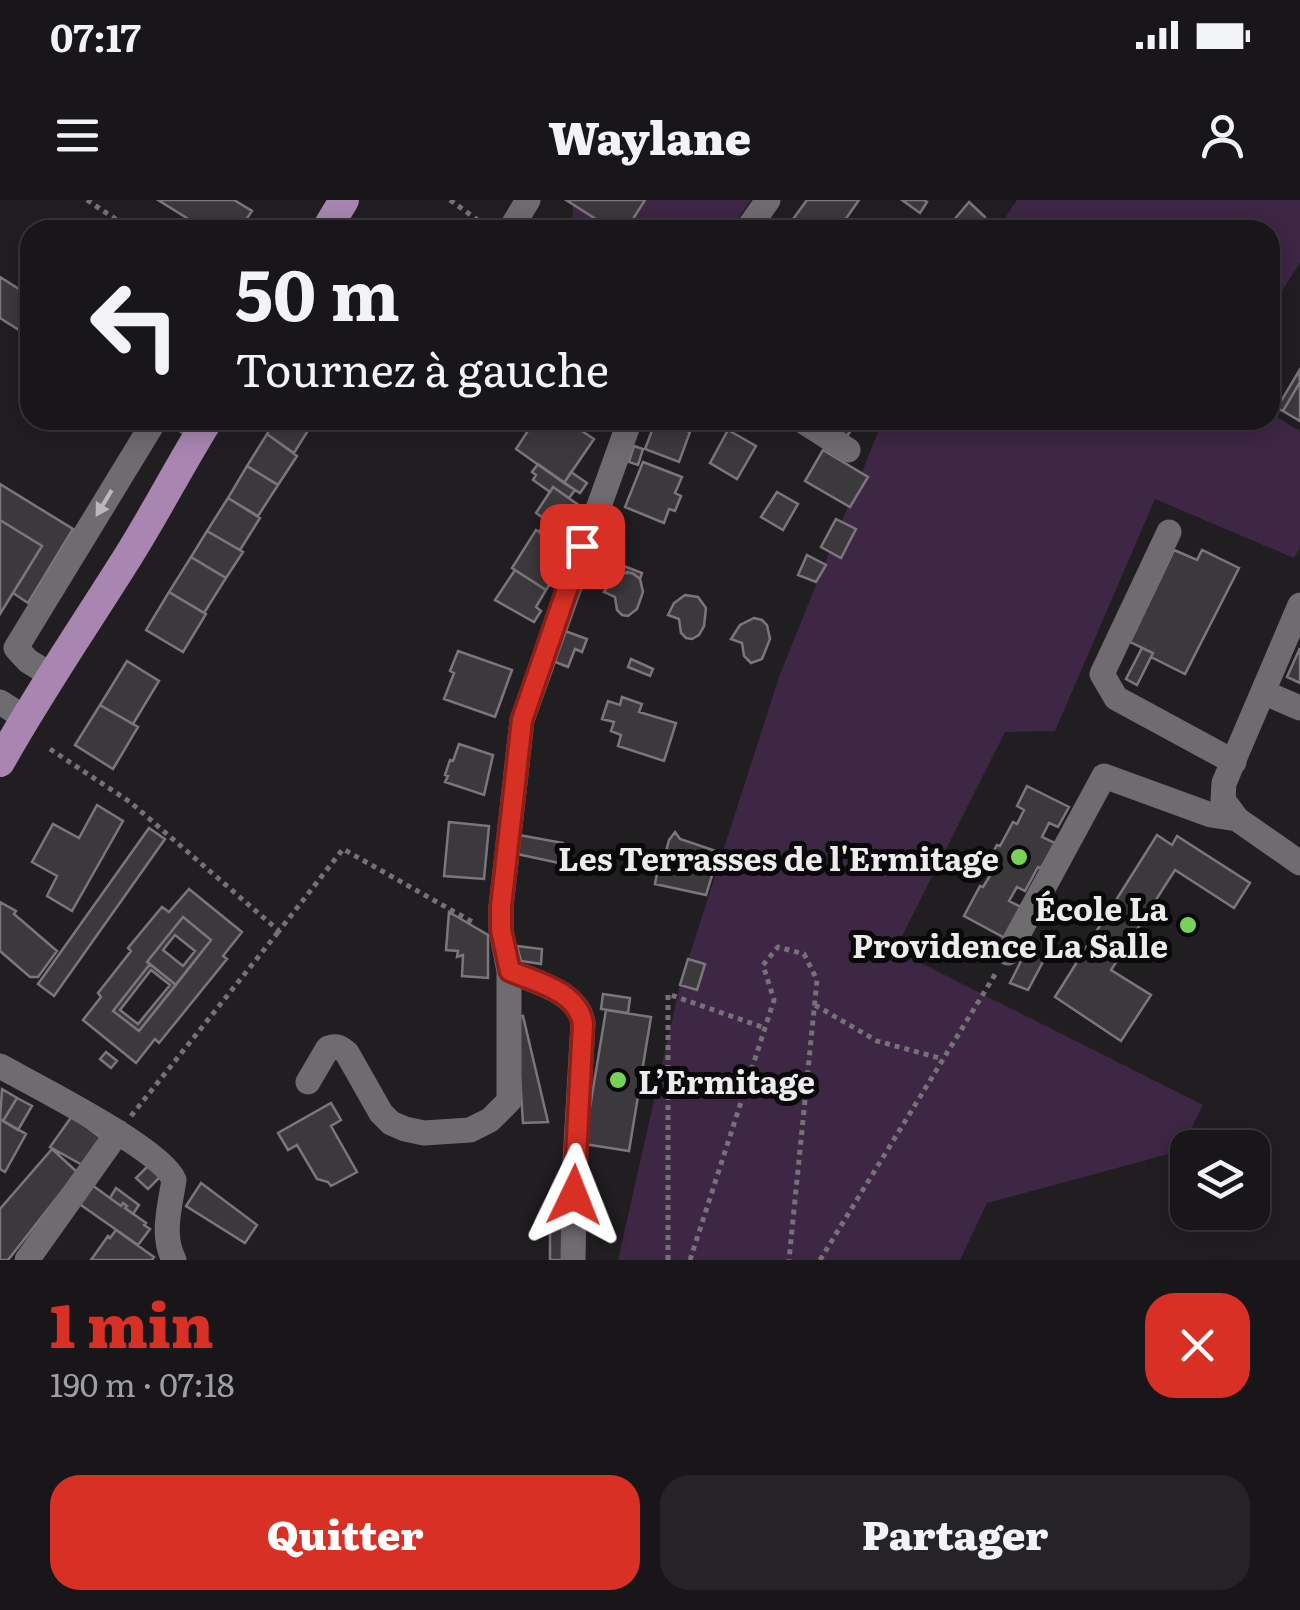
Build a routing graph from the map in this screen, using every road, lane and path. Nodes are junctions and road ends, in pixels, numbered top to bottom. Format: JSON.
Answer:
{"nodes":[{"id":1,"x":87,"y":200,"type":"edge"},
{"id":2,"x":450,"y":200,"type":"edge"},
{"id":3,"x":117,"y":220,"type":"edge"},
{"id":4,"x":478,"y":220,"type":"edge"},
{"id":5,"x":149,"y":430,"type":"edge"},
{"id":6,"x":194,"y":430,"type":"edge"},
{"id":7,"x":626,"y":430,"type":"edge"},
{"id":8,"x":817,"y":430,"type":"edge"},
{"id":9,"x":848,"y":450,"type":"dead end"},
{"id":10,"x":1169,"y":532,"type":"dead end"},
{"id":11,"x":1300,"y":606,"type":"edge"},
{"id":12,"x":51,"y":675,"type":"junction"},
{"id":13,"x":1263,"y":692,"type":"junction"},
{"id":14,"x":1300,"y":708,"type":"edge"},
{"id":15,"x":12,"y":710,"type":"edge"},
{"id":16,"x":50,"y":749,"type":"dead end"},
{"id":17,"x":0,"y":762,"type":"edge"},
{"id":18,"x":1234,"y":762,"type":"junction"},
{"id":19,"x":1236,"y":819,"type":"junction"},
{"id":20,"x":1300,"y":863,"type":"edge"},
{"id":21,"x":474,"y":923,"type":"dead end"},
{"id":22,"x":280,"y":931,"type":"junction"},
{"id":23,"x":1008,"y":953,"type":"joint"},
{"id":24,"x":510,"y":971,"type":"junction"},
{"id":25,"x":814,"y":1005,"type":"junction"},
{"id":26,"x":765,"y":1028,"type":"junction"},
{"id":27,"x":943,"y":1059,"type":"junction"},
{"id":28,"x":0,"y":1066,"type":"edge"},
{"id":29,"x":308,"y":1082,"type":"dead end"},
{"id":30,"x":118,"y":1132,"type":"junction"},
{"id":31,"x":27,"y":1260,"type":"edge"},
{"id":32,"x":174,"y":1260,"type":"edge"},
{"id":33,"x":572,"y":1260,"type":"edge"},
{"id":34,"x":668,"y":1260,"type":"edge"},
{"id":35,"x":690,"y":1260,"type":"edge"},
{"id":36,"x":788,"y":1260,"type":"edge"},
{"id":37,"x":820,"y":1260,"type":"edge"}],
"edges":[{"from":1,"to":3,"type":"path"},
{"from":2,"to":4,"type":"path"},
{"from":5,"to":12,"type":"street","one_way":true},
{"from":6,"to":12,"type":"main road"},
{"from":7,"to":24,"type":"street"},
{"from":8,"to":9,"type":"street"},
{"from":10,"to":18,"type":"street"},
{"from":11,"to":13,"type":"street"},
{"from":12,"to":15,"type":"main road"},
{"from":13,"to":14,"type":"street"},
{"from":13,"to":18,"type":"street"},
{"from":15,"to":17,"type":"main road"},
{"from":16,"to":22,"type":"path"},
{"from":18,"to":19,"type":"street"},
{"from":19,"to":20,"type":"street"},
{"from":19,"to":23,"type":"street"},
{"from":21,"to":22,"type":"path"},
{"from":22,"to":30,"type":"path"},
{"from":23,"to":27,"type":"path"},
{"from":24,"to":29,"type":"street"},
{"from":24,"to":33,"type":"street"},
{"from":25,"to":26,"type":"path"},
{"from":25,"to":27,"type":"path"},
{"from":25,"to":36,"type":"path"},
{"from":26,"to":34,"type":"path"},
{"from":26,"to":35,"type":"path"},
{"from":27,"to":37,"type":"path"},
{"from":28,"to":30,"type":"street"},
{"from":30,"to":31,"type":"street"},
{"from":30,"to":32,"type":"street"}]}
